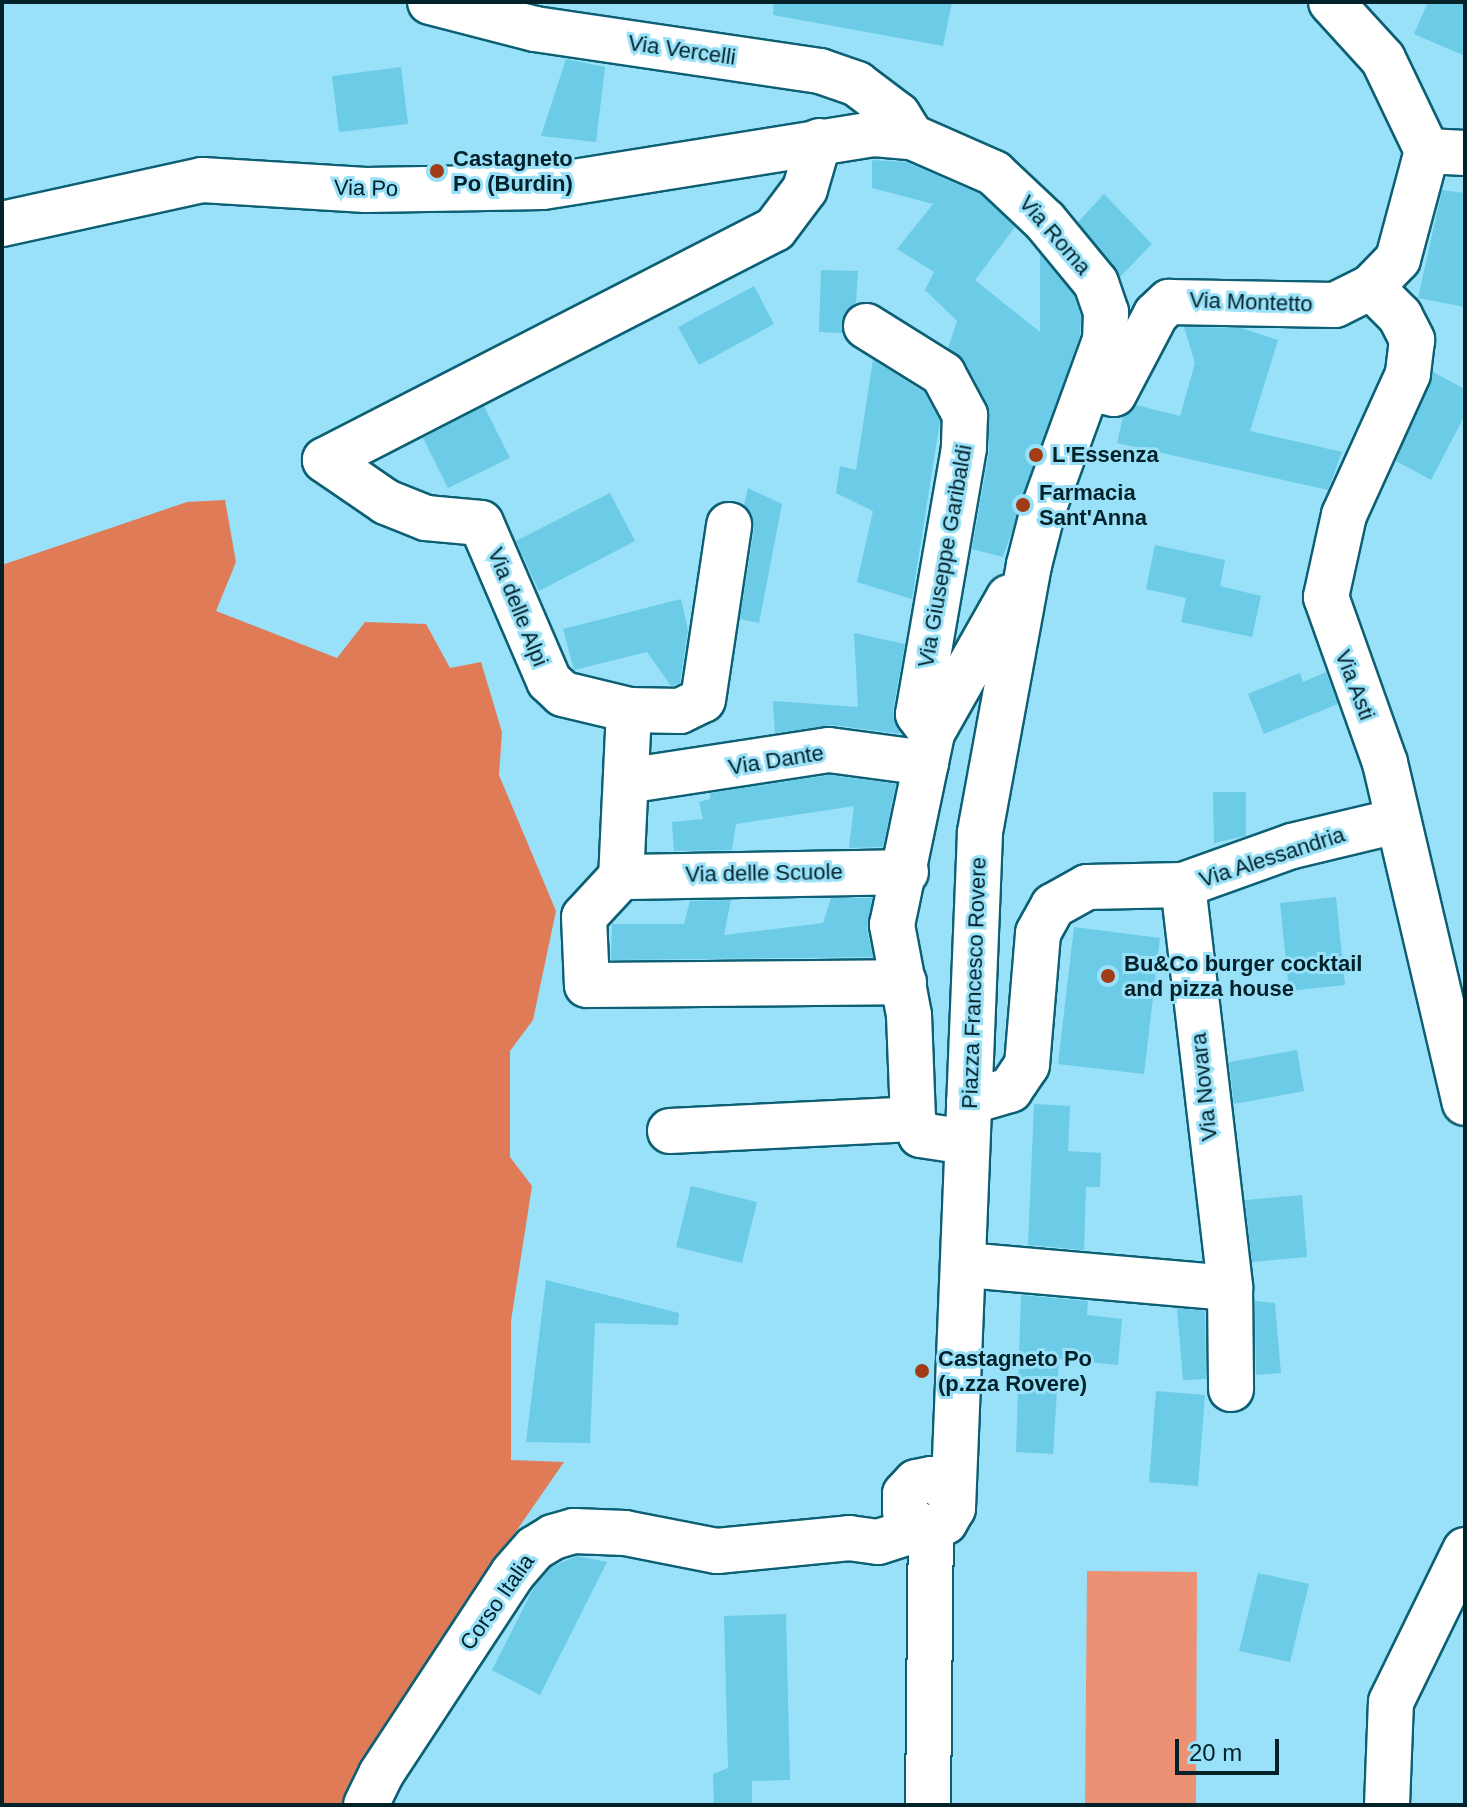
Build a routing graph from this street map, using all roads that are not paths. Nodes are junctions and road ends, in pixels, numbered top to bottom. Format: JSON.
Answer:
{"nodes":[{"id":1,"x":430,"y":2,"type":"edge"},
{"id":2,"x":1331,"y":2,"type":"edge"},
{"id":3,"x":893,"y":135,"type":"junction"},
{"id":4,"x":819,"y":141,"type":"junction"},
{"id":5,"x":1446,"y":152,"type":"edge"},
{"id":6,"x":2,"y":224,"type":"edge"},
{"id":7,"x":1371,"y":287,"type":"junction"},
{"id":8,"x":866,"y":326,"type":"dead end"},
{"id":9,"x":1089,"y":389,"type":"junction"},
{"id":10,"x":729,"y":525,"type":"dead end"},
{"id":11,"x":1029,"y":565,"type":"junction"},
{"id":12,"x":629,"y":710,"type":"junction"},
{"id":13,"x":929,"y":748,"type":"junction"},
{"id":14,"x":626,"y":781,"type":"junction"},
{"id":15,"x":1396,"y":821,"type":"junction"},
{"id":16,"x":906,"y":872,"type":"junction"},
{"id":17,"x":621,"y":877,"type":"junction"},
{"id":18,"x":1183,"y":885,"type":"junction"},
{"id":19,"x":904,"y":982,"type":"junction"},
{"id":20,"x":1465,"y":1103,"type":"edge"},
{"id":21,"x":913,"y":1119,"type":"junction"},
{"id":22,"x":968,"y":1122,"type":"junction"},
{"id":23,"x":670,"y":1131,"type":"dead end"},
{"id":24,"x":966,"y":1265,"type":"junction"},
{"id":25,"x":1230,"y":1288,"type":"junction"},
{"id":26,"x":1231,"y":1389,"type":"dead end"},
{"id":27,"x":925,"y":1507,"type":"junction"},
{"id":28,"x":1465,"y":1550,"type":"edge"},
{"id":29,"x":366,"y":1805,"type":"edge"},
{"id":30,"x":928,"y":1805,"type":"edge"},
{"id":31,"x":1387,"y":1805,"type":"edge"}],
"edges":[{"from":1,"to":3,"type":"street","name":"Via Vercelli"},
{"from":2,"to":5,"type":"street"},
{"from":3,"to":4,"type":"street","name":"Via Po"},
{"from":3,"to":9,"type":"street","name":"Via Roma"},
{"from":4,"to":6,"type":"street","name":"Via Po"},
{"from":4,"to":12,"type":"street","name":"Via delle Alpi"},
{"from":5,"to":7,"type":"street","name":"Via Montetto"},
{"from":7,"to":9,"type":"street","name":"Via Montetto"},
{"from":7,"to":15,"type":"street","name":"Via Asti"},
{"from":8,"to":13,"type":"street","name":"Via Giuseppe Garibaldi"},
{"from":9,"to":11,"type":"street","name":"Via Roma"},
{"from":10,"to":12,"type":"street"},
{"from":11,"to":13,"type":"street"},
{"from":11,"to":22,"type":"street","name":"Piazza Francesco Rovere"},
{"from":12,"to":14,"type":"street"},
{"from":13,"to":14,"type":"street","name":"Via Dante"},
{"from":13,"to":16,"type":"street"},
{"from":14,"to":17,"type":"street"},
{"from":15,"to":18,"type":"street","name":"Via Alessandria"},
{"from":15,"to":20,"type":"street","name":"Via Asti"},
{"from":16,"to":17,"type":"street","name":"Via delle Scuole"},
{"from":16,"to":19,"type":"street"},
{"from":17,"to":19,"type":"street"},
{"from":18,"to":22,"type":"street","name":"Via Alessandria"},
{"from":18,"to":25,"type":"street","name":"Via Novara"},
{"from":19,"to":21,"type":"street"},
{"from":21,"to":22,"type":"street"},
{"from":21,"to":23,"type":"street"},
{"from":22,"to":24,"type":"street","name":"Piazza Francesco Rovere"},
{"from":24,"to":25,"type":"street"},
{"from":24,"to":27,"type":"street","name":"Piazza Francesco Rovere"},
{"from":25,"to":26,"type":"street","name":"Via Novara"},
{"from":27,"to":29,"type":"street","name":"Corso Italia"},
{"from":27,"to":30,"type":"street","name":"Piazza Francesco Rovere"},
{"from":28,"to":31,"type":"street"}]}
